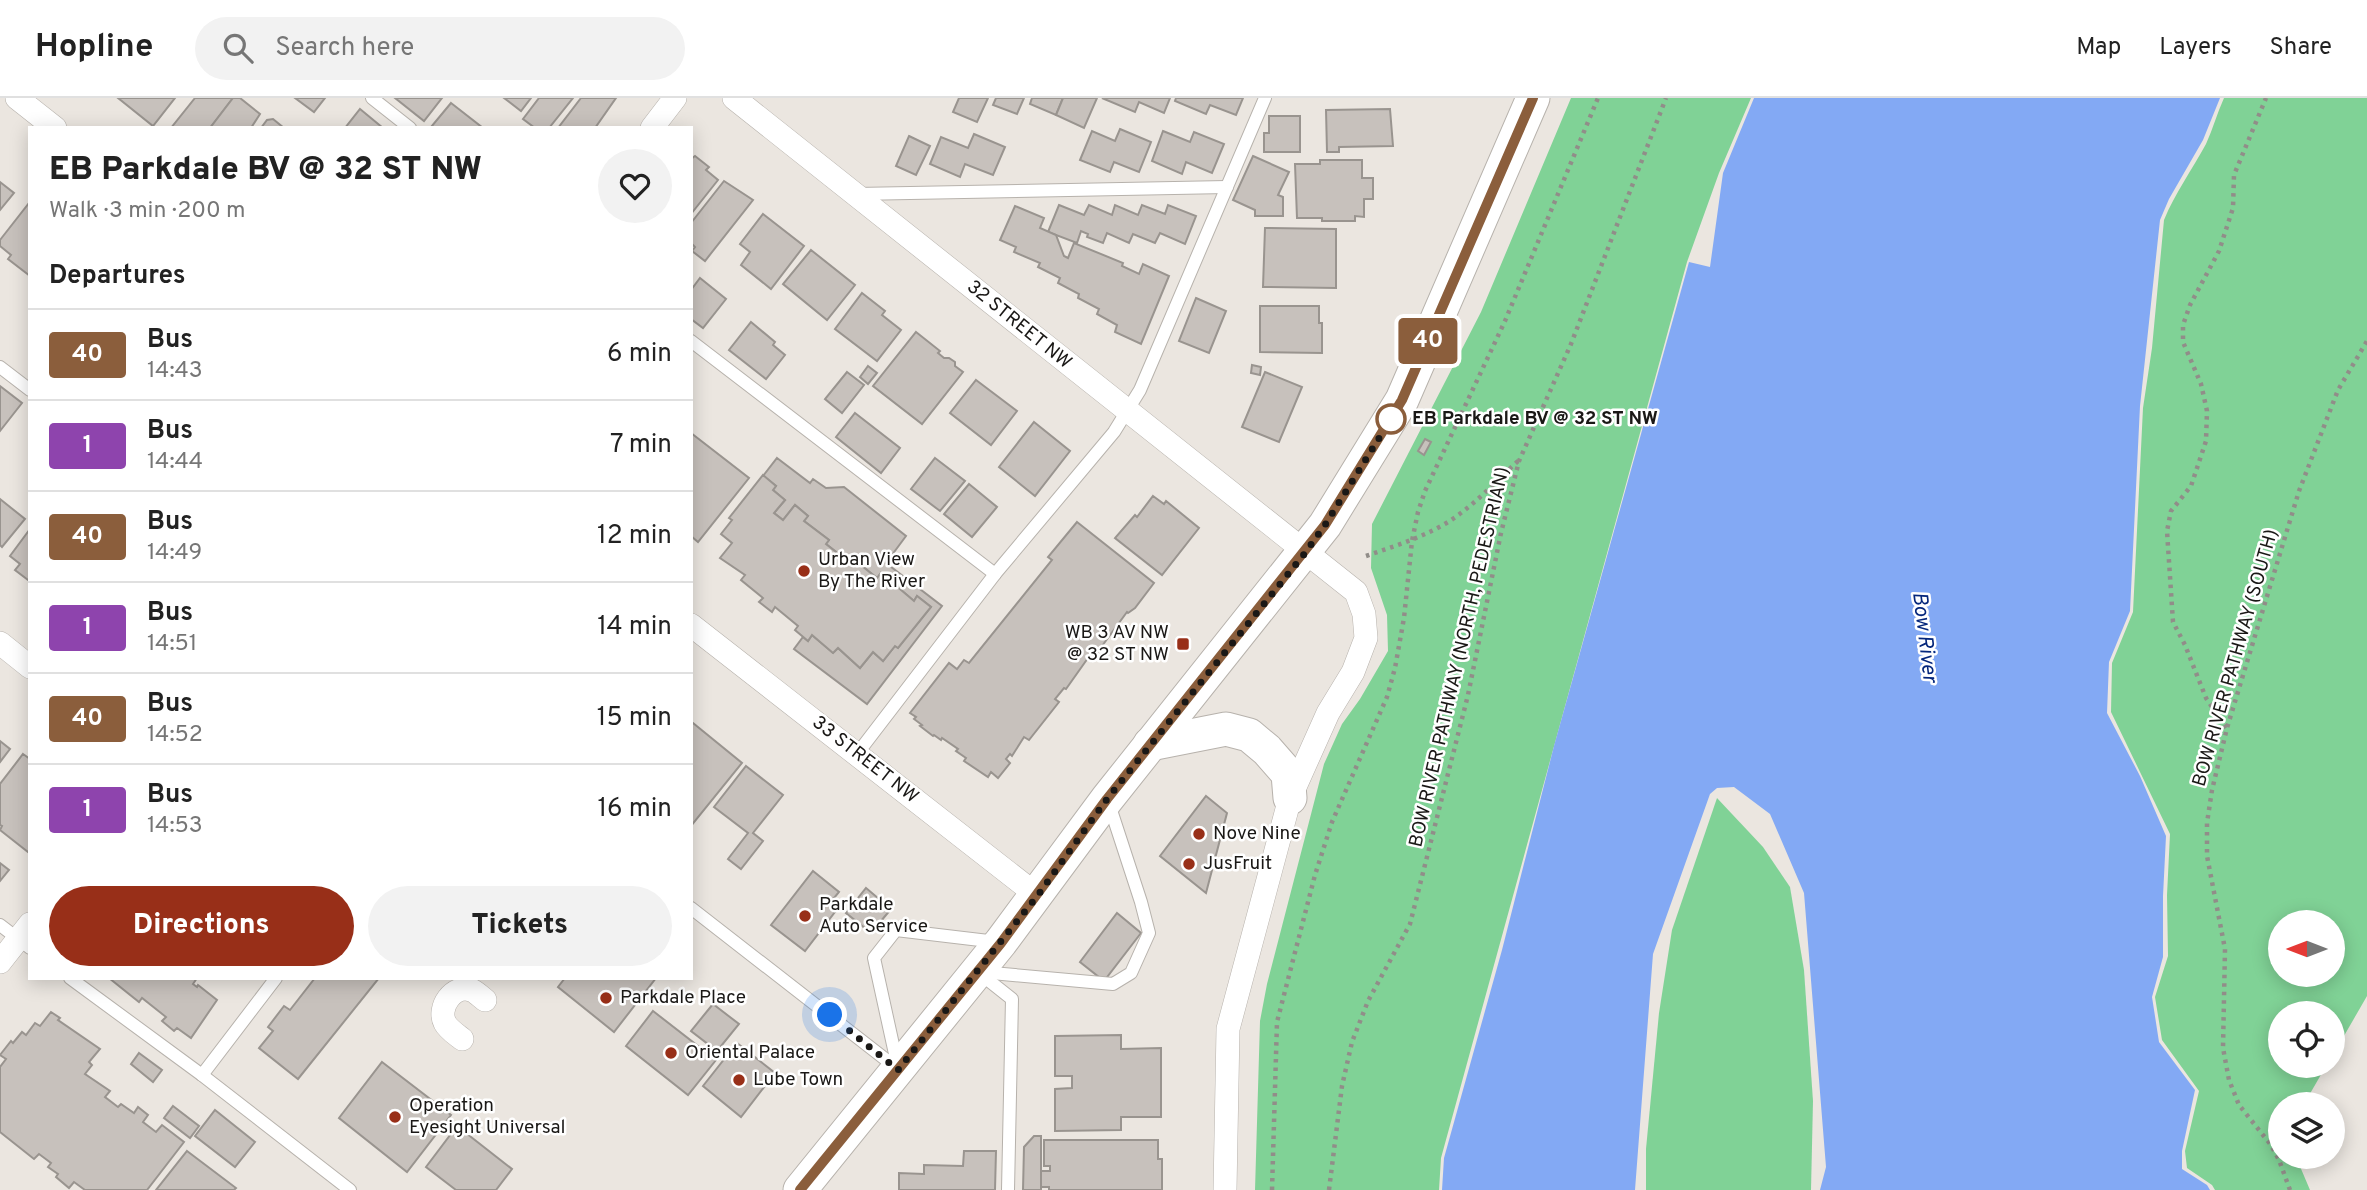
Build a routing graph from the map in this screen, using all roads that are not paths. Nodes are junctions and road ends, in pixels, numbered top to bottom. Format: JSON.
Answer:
{"nodes":[{"id":1,"x":17,"y":98,"type":"edge"},
{"id":2,"x":372,"y":98,"type":"edge"},
{"id":3,"x":675,"y":98,"type":"edge"},
{"id":4,"x":734,"y":98,"type":"edge"},
{"id":5,"x":1265,"y":98,"type":"edge"},
{"id":6,"x":1533,"y":98,"type":"edge"},
{"id":7,"x":52,"y":126,"type":"edge"},
{"id":8,"x":407,"y":126,"type":"edge"},
{"id":9,"x":654,"y":126,"type":"edge"},
{"id":10,"x":1227,"y":187,"type":"junction"},
{"id":11,"x":856,"y":194,"type":"junction"},
{"id":12,"x":693,"y":343,"type":"edge"},
{"id":13,"x":0,"y":367,"type":"edge"},
{"id":14,"x":28,"y":388,"type":"edge"},
{"id":15,"x":1127,"y":412,"type":"junction"},
{"id":16,"x":1305,"y":553,"type":"junction"},
{"id":17,"x":995,"y":575,"type":"junction"},
{"id":18,"x":693,"y":627,"type":"edge"},
{"id":19,"x":0,"y":643,"type":"edge"},
{"id":20,"x":28,"y":665,"type":"edge"},
{"id":21,"x":1150,"y":744,"type":"junction"},
{"id":22,"x":857,"y":754,"type":"junction"},
{"id":23,"x":1290,"y":798,"type":"junction"},
{"id":24,"x":1107,"y":799,"type":"junction"},
{"id":25,"x":1038,"y":895,"type":"junction"},
{"id":26,"x":693,"y":910,"type":"edge"},
{"id":27,"x":19,"y":934,"type":"edge"},
{"id":28,"x":1001,"y":943,"type":"junction"},
{"id":29,"x":0,"y":962,"type":"edge"},
{"id":30,"x":977,"y":972,"type":"junction"},
{"id":31,"x":73,"y":980,"type":"edge"},
{"id":32,"x":274,"y":980,"type":"edge"},
{"id":33,"x":485,"y":1000,"type":"dead end"},
{"id":34,"x":462,"y":1039,"type":"dead end"},
{"id":35,"x":898,"y":1070,"type":"junction"},
{"id":36,"x":202,"y":1075,"type":"junction"},
{"id":37,"x":350,"y":1190,"type":"edge"},
{"id":38,"x":800,"y":1190,"type":"edge"},
{"id":39,"x":1007,"y":1190,"type":"edge"},
{"id":40,"x":1225,"y":1190,"type":"edge"}],
"edges":[{"from":1,"to":7,"type":"street"},
{"from":2,"to":8,"type":"lane"},
{"from":3,"to":9,"type":"street"},
{"from":4,"to":11,"type":"street","name":"32 STREET NW"},
{"from":5,"to":10,"type":"lane"},
{"from":6,"to":16,"type":"main road"},
{"from":10,"to":11,"type":"lane"},
{"from":10,"to":15,"type":"lane"},
{"from":11,"to":15,"type":"street","name":"32 STREET NW"},
{"from":12,"to":17,"type":"lane"},
{"from":13,"to":14,"type":"lane"},
{"from":15,"to":16,"type":"street","name":"32 STREET NW"},
{"from":15,"to":17,"type":"lane"},
{"from":16,"to":21,"type":"main road"},
{"from":16,"to":23,"type":"street","name":"32 STREET NW"},
{"from":17,"to":22,"type":"lane"},
{"from":18,"to":22,"type":"street","name":"33 STREET NW"},
{"from":19,"to":20,"type":"street"},
{"from":21,"to":23,"type":"main road"},
{"from":21,"to":24,"type":"main road"},
{"from":22,"to":25,"type":"street","name":"33 STREET NW"},
{"from":23,"to":40,"type":"street","name":"32 STREET NW"},
{"from":24,"to":25,"type":"main road"},
{"from":24,"to":30,"type":"lane"},
{"from":25,"to":28,"type":"main road"},
{"from":26,"to":35,"type":"lane"},
{"from":27,"to":29,"type":"street"},
{"from":28,"to":30,"type":"main road"},
{"from":28,"to":35,"type":"lane"},
{"from":30,"to":35,"type":"main road"},
{"from":30,"to":39,"type":"lane"},
{"from":31,"to":36,"type":"lane"},
{"from":32,"to":36,"type":"lane"},
{"from":33,"to":34,"type":"street"},
{"from":35,"to":38,"type":"main road"},
{"from":36,"to":37,"type":"lane"}]}
